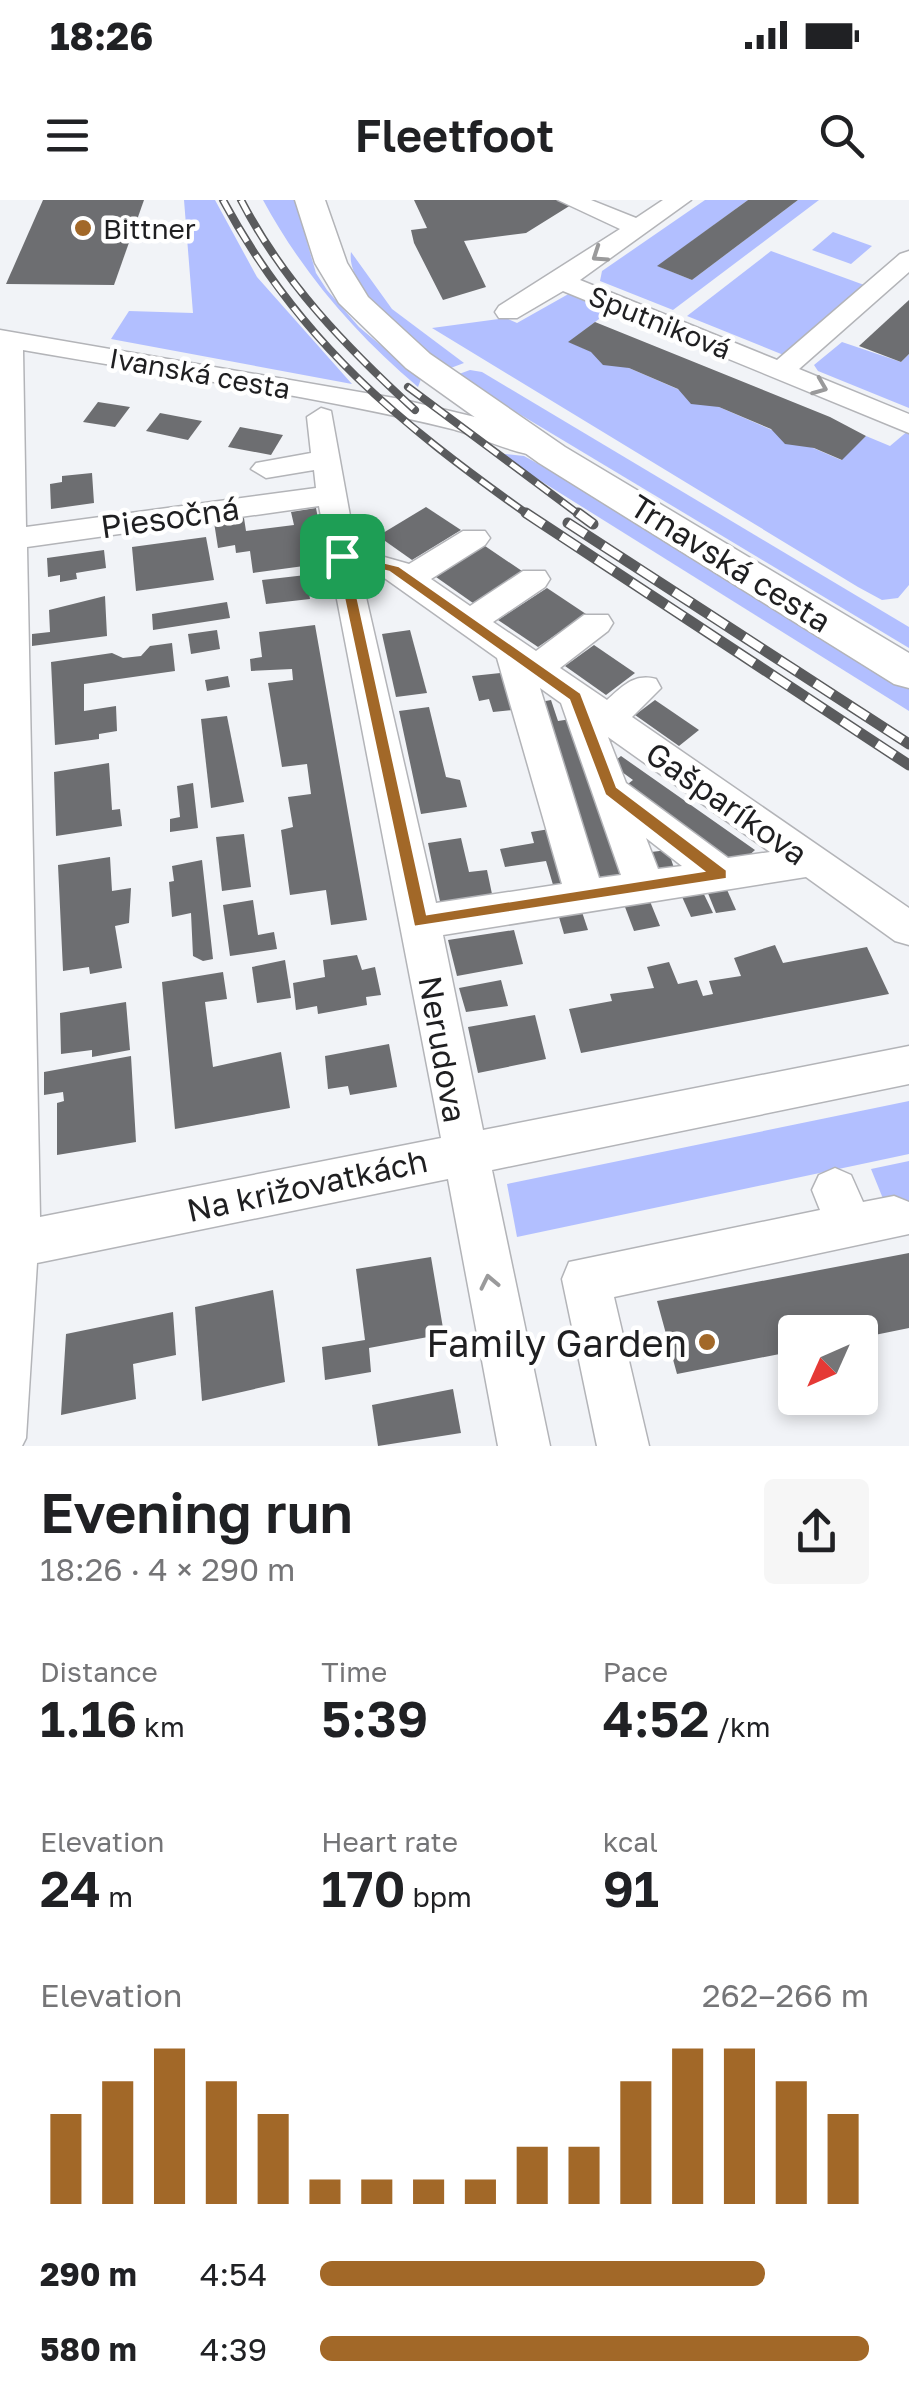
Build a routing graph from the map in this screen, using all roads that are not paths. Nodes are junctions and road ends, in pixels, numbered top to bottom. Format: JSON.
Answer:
{"nodes":[{"id":1,"x":310,"y":200,"type":"edge"},
{"id":2,"x":570,"y":200,"type":"edge"},
{"id":3,"x":679,"y":200,"type":"edge"},
{"id":4,"x":638,"y":228,"type":"junction"},
{"id":5,"x":909,"y":259,"type":"edge"},
{"id":6,"x":561,"y":281,"type":"junction"},
{"id":7,"x":508,"y":312,"type":"dead end"},
{"id":8,"x":4,"y":339,"type":"edge"},
{"id":9,"x":780,"y":372,"type":"junction"},
{"id":10,"x":442,"y":378,"type":"junction"},
{"id":11,"x":400,"y":408,"type":"junction"},
{"id":12,"x":321,"y":416,"type":"dead end"},
{"id":13,"x":909,"y":424,"type":"edge"},
{"id":14,"x":552,"y":455,"type":"junction"},
{"id":15,"x":328,"y":459,"type":"junction"},
{"id":16,"x":266,"y":469,"type":"dead end"},
{"id":17,"x":4,"y":488,"type":"edge"},
{"id":18,"x":332,"y":494,"type":"junction"},
{"id":19,"x":10,"y":538,"type":"junction"},
{"id":20,"x":474,"y":538,"type":"dead end"},
{"id":21,"x":342,"y":556,"type":"junction"},
{"id":22,"x":409,"y":579,"type":"junction"},
{"id":23,"x":534,"y":580,"type":"dead end"},
{"id":24,"x":470,"y":622,"type":"junction"},
{"id":25,"x":596,"y":623,"type":"dead end"},
{"id":26,"x":524,"y":660,"type":"junction"},
{"id":27,"x":909,"y":673,"type":"edge"},
{"id":28,"x":644,"y":688,"type":"dead end"},
{"id":29,"x":576,"y":696,"type":"junction"},
{"id":30,"x":607,"y":719,"type":"junction"},
{"id":31,"x":610,"y":791,"type":"junction"},
{"id":32,"x":6,"y":838,"type":"edge"},
{"id":33,"x":810,"y":861,"type":"junction"},
{"id":34,"x":721,"y":874,"type":"junction"},
{"id":35,"x":645,"y":886,"type":"junction"},
{"id":36,"x":585,"y":896,"type":"junction"},
{"id":37,"x":420,"y":922,"type":"junction"},
{"id":38,"x":909,"y":929,"type":"edge"},
{"id":39,"x":909,"y":1064,"type":"edge"},
{"id":40,"x":462,"y":1154,"type":"junction"},
{"id":41,"x":860,"y":1211,"type":"dead end"},
{"id":42,"x":8,"y":1247,"type":"edge"},
{"id":43,"x":0,"y":1438,"type":"edge"},
{"id":44,"x":524,"y":1446,"type":"edge"},
{"id":45,"x":623,"y":1446,"type":"edge"}],
"edges":[{"from":1,"to":10,"type":"main road","name":"Trnavská cesta"},
{"from":2,"to":4,"type":"street"},
{"from":3,"to":4,"type":"street","name":"Sputniková"},
{"from":4,"to":6,"type":"street","name":"Sputniková","one_way":true},
{"from":5,"to":9,"type":"street"},
{"from":6,"to":7,"type":"street"},
{"from":6,"to":9,"type":"street","name":"Sputniková"},
{"from":8,"to":11,"type":"street","name":"Ivanská cesta"},
{"from":8,"to":17,"type":"street"},
{"from":9,"to":13,"type":"street","name":"Sputniková","one_way":true},
{"from":10,"to":11,"type":"street"},
{"from":10,"to":14,"type":"main road","name":"Trnavská cesta"},
{"from":11,"to":14,"type":"street","name":"Ivanská cesta"},
{"from":12,"to":15,"type":"street","name":"Nerudova"},
{"from":14,"to":27,"type":"main road","name":"Trnavská cesta"},
{"from":15,"to":16,"type":"street"},
{"from":15,"to":18,"type":"street","name":"Nerudova"},
{"from":17,"to":19,"type":"street"},
{"from":18,"to":19,"type":"street","name":"Piesočná"},
{"from":18,"to":21,"type":"street","name":"Nerudova"},
{"from":19,"to":32,"type":"street"},
{"from":20,"to":22,"type":"street"},
{"from":21,"to":22,"type":"street","name":"Gašparíkova"},
{"from":21,"to":37,"type":"street","name":"Nerudova"},
{"from":22,"to":24,"type":"street","name":"Gašparíkova"},
{"from":23,"to":24,"type":"street"},
{"from":24,"to":26,"type":"street","name":"Gašparíkova"},
{"from":25,"to":26,"type":"street"},
{"from":26,"to":29,"type":"street","name":"Gašparíkova"},
{"from":26,"to":36,"type":"street"},
{"from":28,"to":30,"type":"street"},
{"from":29,"to":30,"type":"street","name":"Gašparíkova"},
{"from":29,"to":31,"type":"street"},
{"from":30,"to":33,"type":"street","name":"Gašparíkova"},
{"from":31,"to":34,"type":"street"},
{"from":31,"to":35,"type":"street"},
{"from":32,"to":42,"type":"street"},
{"from":33,"to":34,"type":"street"},
{"from":33,"to":38,"type":"street","name":"Gašparíkova"},
{"from":34,"to":35,"type":"street"},
{"from":35,"to":36,"type":"street"},
{"from":36,"to":37,"type":"street"},
{"from":37,"to":40,"type":"street","name":"Nerudova"},
{"from":39,"to":40,"type":"street","name":"Na križovatkách"},
{"from":40,"to":42,"type":"street","name":"Na križovatkách"},
{"from":44,"to":40,"type":"street","name":"Nerudova","one_way":true},
{"from":41,"to":45,"type":"street"},
{"from":42,"to":43,"type":"street"}]}
